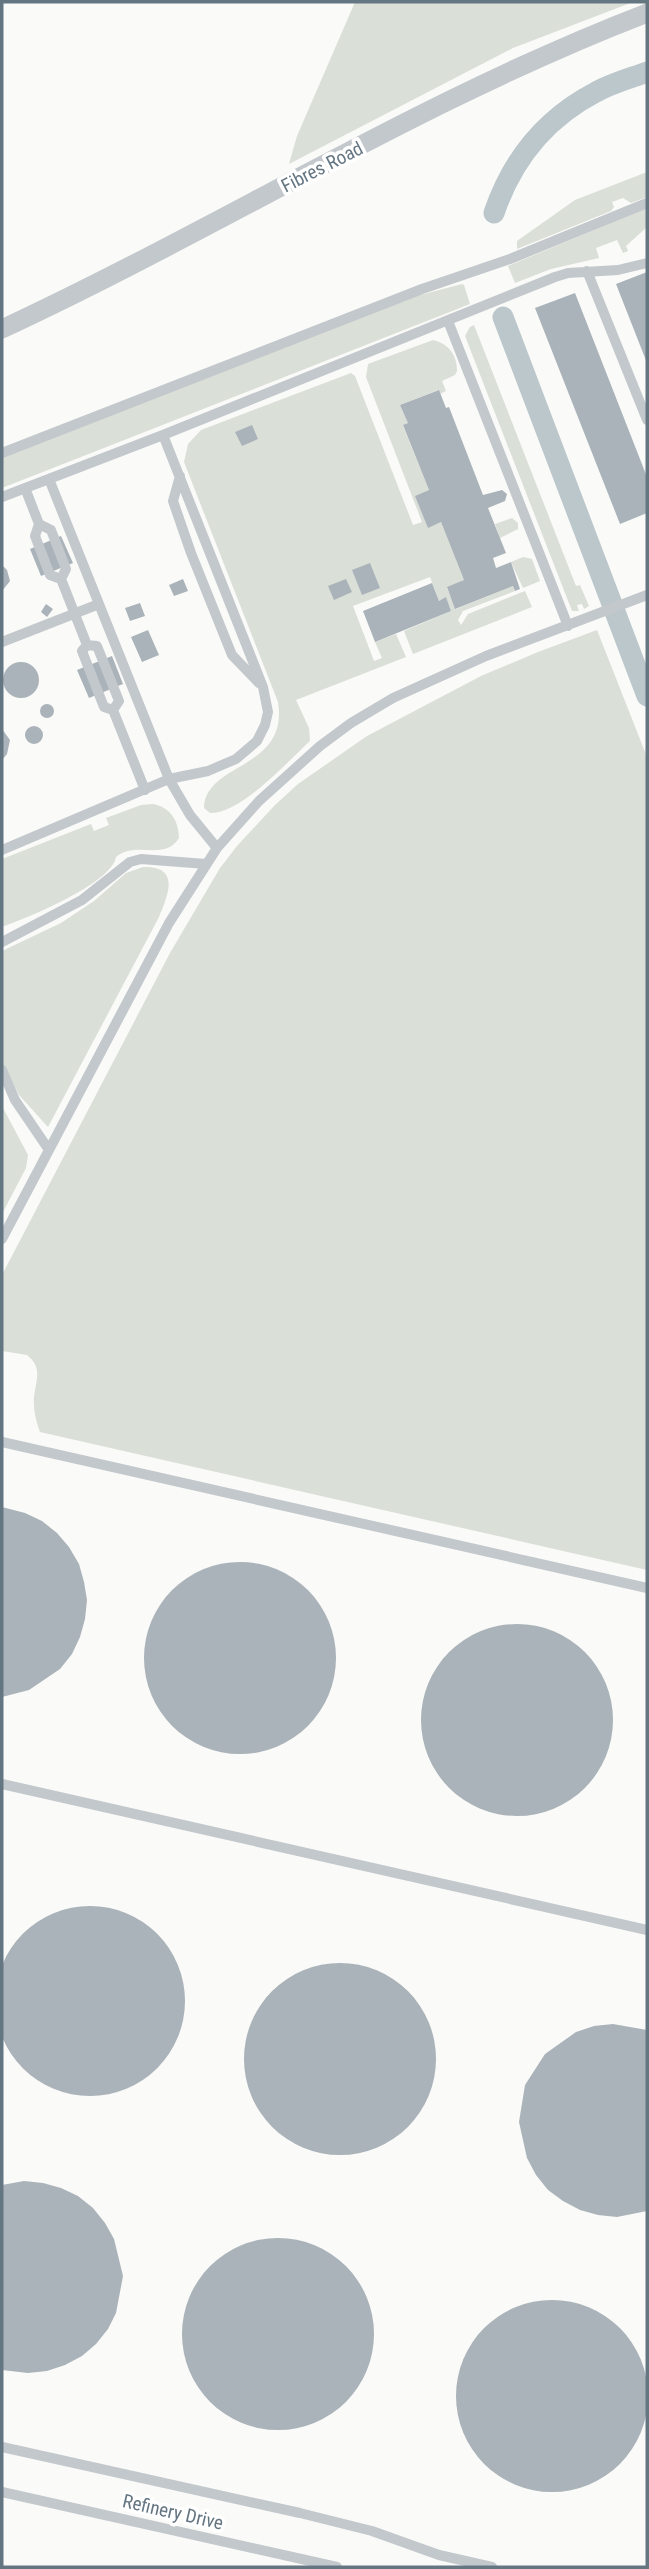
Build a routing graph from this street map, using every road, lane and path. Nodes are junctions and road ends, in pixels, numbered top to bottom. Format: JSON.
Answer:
{"nodes":[{"id":1,"x":647,"y":13,"type":"edge"},
{"id":2,"x":647,"y":203,"type":"edge"},
{"id":3,"x":647,"y":262,"type":"edge"},
{"id":4,"x":587,"y":271,"type":"junction"},
{"id":5,"x":448,"y":321,"type":"junction"},
{"id":6,"x":2,"y":329,"type":"edge"},
{"id":7,"x":647,"y":420,"type":"edge"},
{"id":8,"x":163,"y":435,"type":"junction"},
{"id":9,"x":2,"y":453,"type":"edge"},
{"id":10,"x":180,"y":475,"type":"junction"},
{"id":11,"x":48,"y":478,"type":"junction"},
{"id":12,"x":25,"y":488,"type":"junction"},
{"id":13,"x":2,"y":497,"type":"edge"},
{"id":14,"x":39,"y":524,"type":"junction"},
{"id":15,"x":61,"y":579,"type":"junction"},
{"id":16,"x":647,"y":595,"type":"edge"},
{"id":17,"x":99,"y":604,"type":"junction"},
{"id":18,"x":75,"y":613,"type":"junction"},
{"id":19,"x":568,"y":626,"type":"junction"},
{"id":20,"x":2,"y":642,"type":"edge"},
{"id":21,"x":87,"y":645,"type":"junction"},
{"id":22,"x":263,"y":687,"type":"junction"},
{"id":23,"x":113,"y":710,"type":"junction"},
{"id":24,"x":169,"y":779,"type":"junction"},
{"id":25,"x":145,"y":790,"type":"junction"},
{"id":26,"x":217,"y":848,"type":"junction"},
{"id":27,"x":2,"y":850,"type":"edge"},
{"id":28,"x":206,"y":864,"type":"junction"},
{"id":29,"x":2,"y":942,"type":"edge"},
{"id":30,"x":2,"y":1070,"type":"edge"},
{"id":31,"x":49,"y":1150,"type":"junction"},
{"id":32,"x":2,"y":1239,"type":"edge"},
{"id":33,"x":2,"y":1442,"type":"edge"},
{"id":34,"x":647,"y":1588,"type":"edge"},
{"id":35,"x":2,"y":1783,"type":"edge"},
{"id":36,"x":647,"y":1930,"type":"edge"},
{"id":37,"x":2,"y":2447,"type":"edge"},
{"id":38,"x":2,"y":2492,"type":"edge"},
{"id":39,"x":304,"y":2564,"type":"edge"},
{"id":40,"x":337,"y":2567,"type":"edge"},
{"id":41,"x":492,"y":2567,"type":"edge"}],
"edges":[{"from":1,"to":6,"type":"street","name":"Fibres Road"},
{"from":2,"to":9,"type":"lane"},
{"from":3,"to":4,"type":"lane"},
{"from":4,"to":5,"type":"lane"},
{"from":4,"to":7,"type":"lane"},
{"from":5,"to":8,"type":"lane"},
{"from":5,"to":19,"type":"lane"},
{"from":8,"to":10,"type":"lane"},
{"from":8,"to":11,"type":"lane"},
{"from":10,"to":22,"type":"lane"},
{"from":10,"to":22,"type":"lane"},
{"from":11,"to":12,"type":"lane"},
{"from":11,"to":17,"type":"lane"},
{"from":12,"to":13,"type":"lane"},
{"from":12,"to":14,"type":"lane"},
{"from":14,"to":15,"type":"lane"},
{"from":14,"to":15,"type":"lane"},
{"from":15,"to":18,"type":"lane"},
{"from":16,"to":19,"type":"lane"},
{"from":17,"to":18,"type":"lane"},
{"from":17,"to":24,"type":"lane"},
{"from":18,"to":20,"type":"lane"},
{"from":18,"to":21,"type":"lane"},
{"from":19,"to":26,"type":"lane"},
{"from":21,"to":23,"type":"lane"},
{"from":21,"to":23,"type":"lane"},
{"from":22,"to":24,"type":"lane"},
{"from":23,"to":25,"type":"lane"},
{"from":24,"to":25,"type":"lane"},
{"from":24,"to":26,"type":"lane"},
{"from":25,"to":27,"type":"lane"},
{"from":26,"to":28,"type":"lane"},
{"from":28,"to":29,"type":"lane"},
{"from":28,"to":31,"type":"lane"},
{"from":30,"to":31,"type":"lane"},
{"from":31,"to":32,"type":"lane"},
{"from":33,"to":34,"type":"lane"},
{"from":35,"to":36,"type":"lane"},
{"from":37,"to":41,"type":"lane"},
{"from":38,"to":39,"type":"lane","name":"Refinery Drive"},
{"from":39,"to":40,"type":"lane","name":"Refinery Drive"}]}
